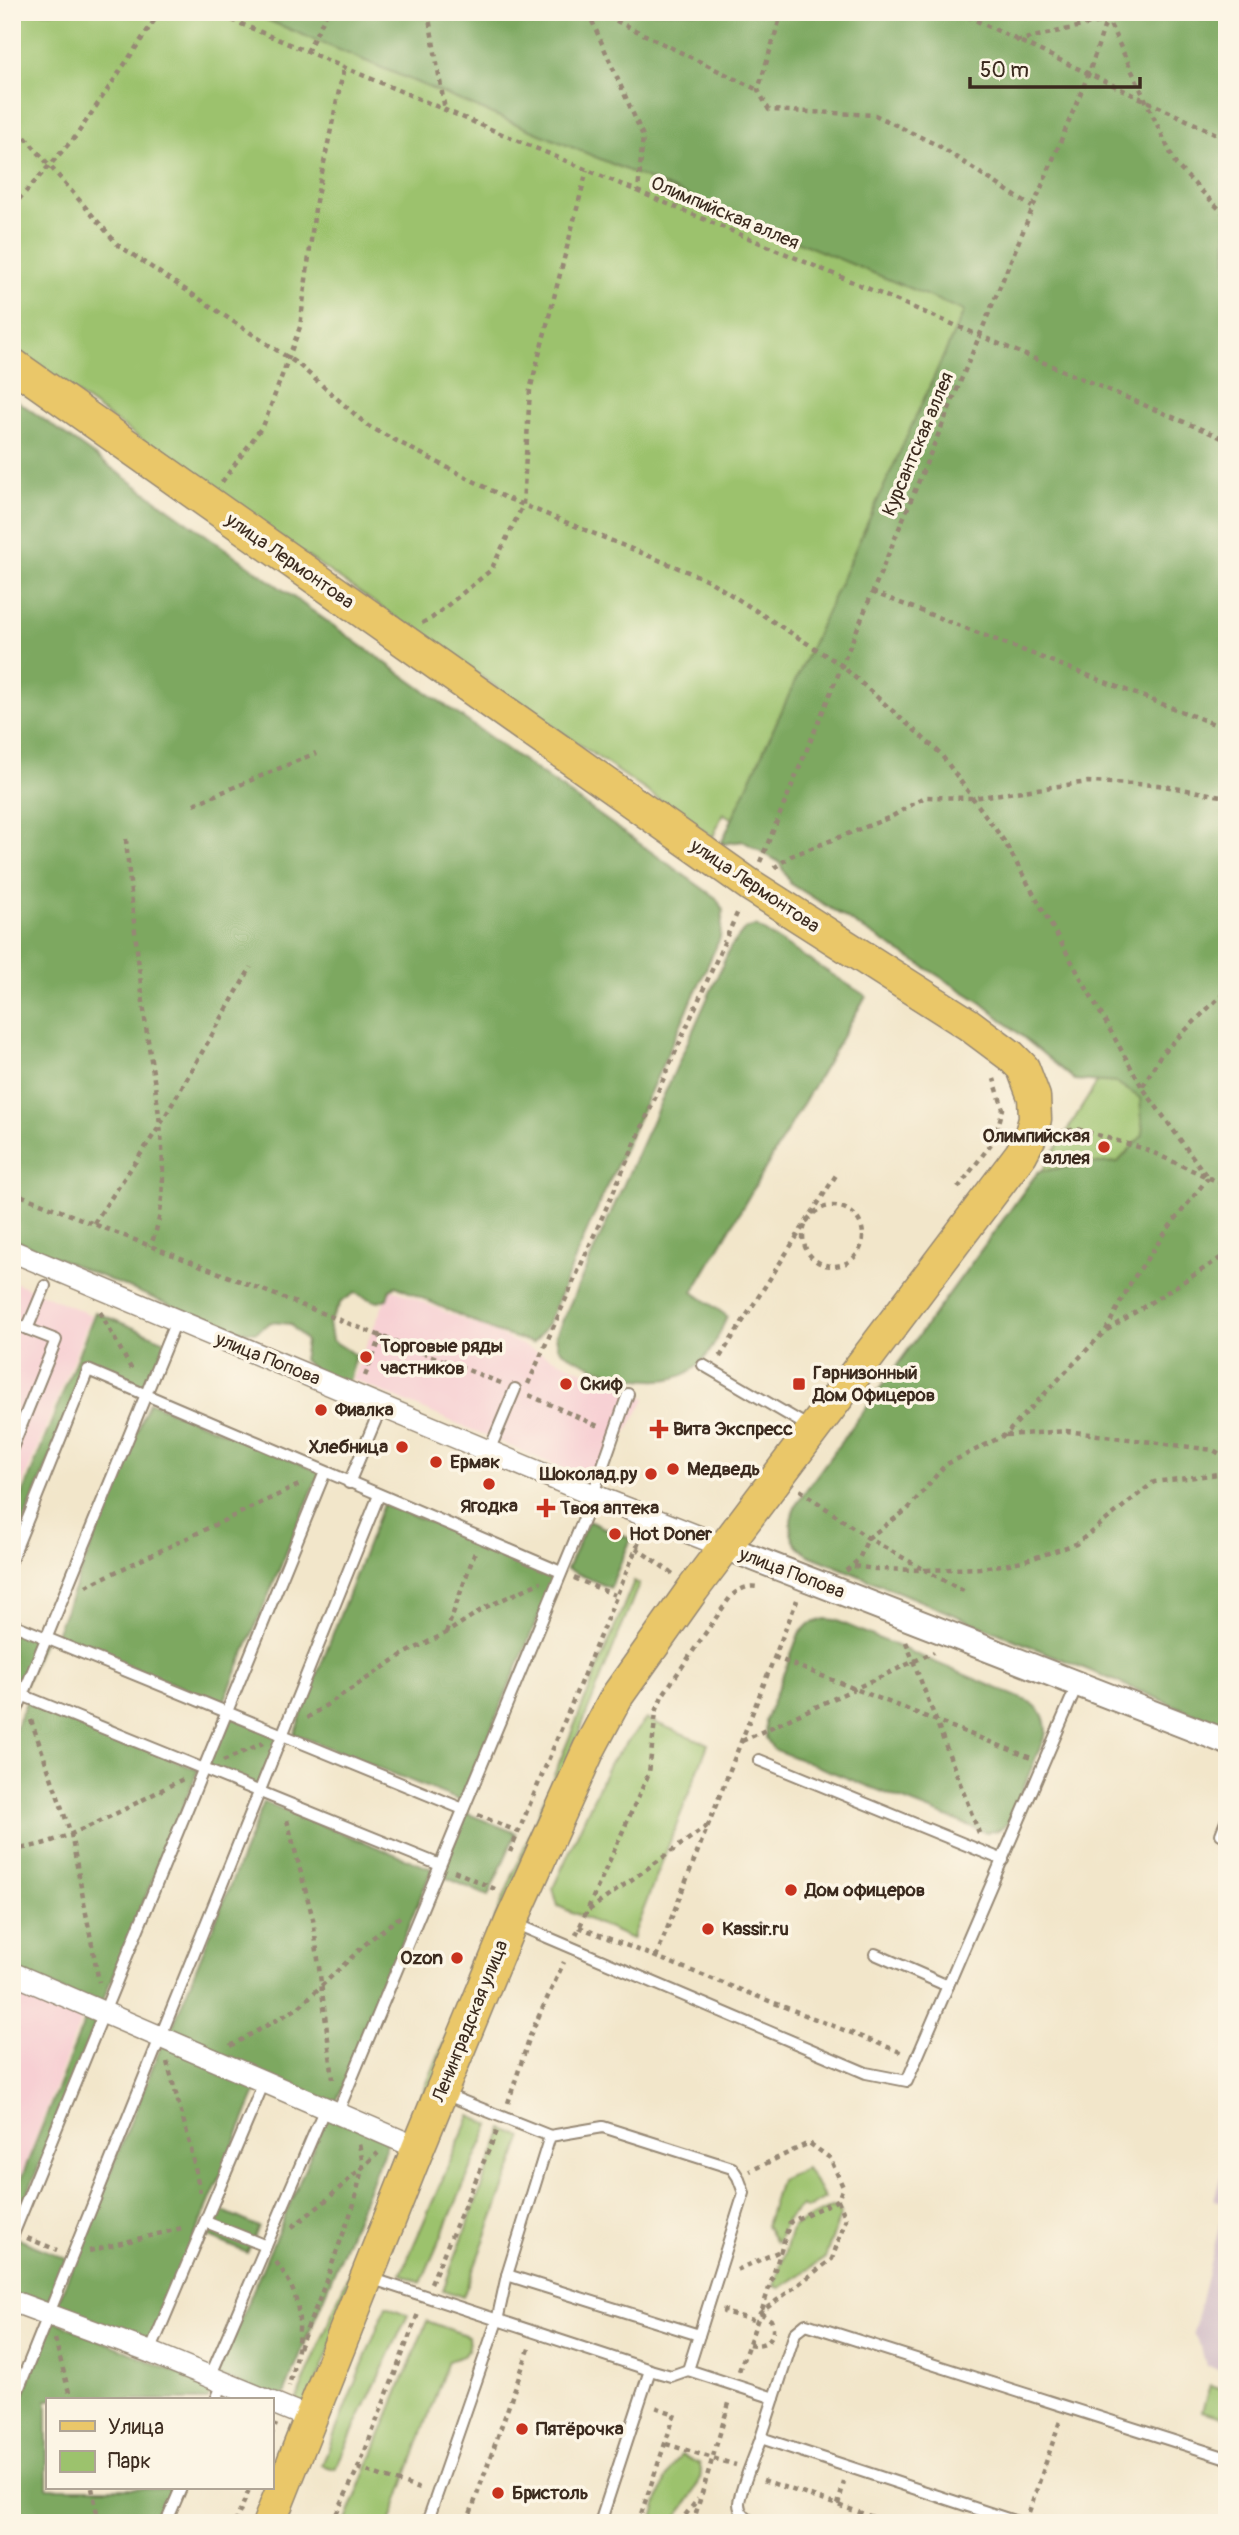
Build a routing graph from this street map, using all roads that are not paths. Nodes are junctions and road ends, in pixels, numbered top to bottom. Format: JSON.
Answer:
{"nodes":[{"id":1,"x":12,"y":364,"type":"edge"},
{"id":2,"x":12,"y":1251,"type":"edge"},
{"id":3,"x":45,"y":1286,"type":"dead end"},
{"id":4,"x":176,"y":1321,"type":"junction"},
{"id":5,"x":12,"y":1323,"type":"edge"},
{"id":6,"x":27,"y":1329,"type":"junction"},
{"id":7,"x":707,"y":1367,"type":"road end"},
{"id":8,"x":515,"y":1389,"type":"road end"},
{"id":9,"x":146,"y":1394,"type":"junction"},
{"id":10,"x":628,"y":1394,"type":"dead end"},
{"id":11,"x":382,"y":1405,"type":"junction"},
{"id":12,"x":813,"y":1430,"type":"junction"},
{"id":13,"x":12,"y":1448,"type":"edge"},
{"id":14,"x":489,"y":1451,"type":"junction"},
{"id":15,"x":325,"y":1472,"type":"junction"},
{"id":16,"x":349,"y":1483,"type":"junction"},
{"id":17,"x":593,"y":1495,"type":"junction"},
{"id":18,"x":379,"y":1496,"type":"junction"},
{"id":19,"x":725,"y":1546,"type":"junction"},
{"id":20,"x":12,"y":1558,"type":"edge"},
{"id":21,"x":561,"y":1572,"type":"junction"},
{"id":22,"x":12,"y":1624,"type":"edge"},
{"id":23,"x":46,"y":1638,"type":"junction"},
{"id":24,"x":1078,"y":1683,"type":"junction"},
{"id":25,"x":18,"y":1693,"type":"edge"},
{"id":26,"x":227,"y":1712,"type":"junction"},
{"id":27,"x":12,"y":1722,"type":"edge"},
{"id":28,"x":283,"y":1735,"type":"junction"},
{"id":29,"x":1227,"y":1742,"type":"edge"},
{"id":30,"x":759,"y":1760,"type":"dead end"},
{"id":31,"x":204,"y":1769,"type":"junction"},
{"id":32,"x":260,"y":1792,"type":"junction"},
{"id":33,"x":463,"y":1809,"type":"junction"},
{"id":34,"x":1227,"y":1819,"type":"edge"},
{"id":35,"x":1221,"y":1834,"type":"dead end"},
{"id":36,"x":1003,"y":1860,"type":"junction"},
{"id":37,"x":440,"y":1865,"type":"junction"},
{"id":38,"x":511,"y":1922,"type":"junction"},
{"id":39,"x":875,"y":1954,"type":"dead end"},
{"id":40,"x":12,"y":1973,"type":"edge"},
{"id":41,"x":948,"y":1986,"type":"junction"},
{"id":42,"x":104,"y":2012,"type":"junction"},
{"id":43,"x":160,"y":2037,"type":"junction"},
{"id":44,"x":264,"y":2082,"type":"junction"},
{"id":45,"x":440,"y":2093,"type":"junction"},
{"id":46,"x":331,"y":2111,"type":"junction"},
{"id":47,"x":550,"y":2136,"type":"junction"},
{"id":48,"x":407,"y":2143,"type":"junction"},
{"id":49,"x":18,"y":2210,"type":"edge"},
{"id":50,"x":206,"y":2222,"type":"junction"},
{"id":51,"x":13,"y":2235,"type":"edge"},
{"id":52,"x":266,"y":2246,"type":"junction"},
{"id":53,"x":506,"y":2275,"type":"junction"},
{"id":54,"x":367,"y":2277,"type":"junction"},
{"id":55,"x":12,"y":2301,"type":"edge"},
{"id":56,"x":48,"y":2315,"type":"junction"},
{"id":57,"x":496,"y":2320,"type":"junction"},
{"id":58,"x":699,"y":2335,"type":"junction"},
{"id":59,"x":150,"y":2352,"type":"junction"},
{"id":60,"x":688,"y":2370,"type":"junction"},
{"id":61,"x":650,"y":2371,"type":"junction"},
{"id":62,"x":216,"y":2387,"type":"edge"},
{"id":63,"x":252,"y":2398,"type":"edge"},
{"id":64,"x":774,"y":2398,"type":"junction"},
{"id":65,"x":12,"y":2405,"type":"edge"},
{"id":66,"x":282,"y":2407,"type":"edge"},
{"id":67,"x":761,"y":2438,"type":"junction"},
{"id":68,"x":1227,"y":2458,"type":"edge"},
{"id":69,"x":273,"y":2487,"type":"edge"},
{"id":70,"x":180,"y":2490,"type":"edge"},
{"id":71,"x":273,"y":2490,"type":"edge"},
{"id":72,"x":166,"y":2523,"type":"edge"},
{"id":73,"x":269,"y":2523,"type":"edge"},
{"id":74,"x":428,"y":2523,"type":"edge"},
{"id":75,"x":600,"y":2523,"type":"edge"},
{"id":76,"x":756,"y":2523,"type":"edge"},
{"id":77,"x":1020,"y":2523,"type":"edge"}],
"edges":[{"from":1,"to":12,"type":"main road","name":"улица Лермонтова"},
{"from":2,"to":4,"type":"street","name":"улица Попова"},
{"from":3,"to":6,"type":"lane"},
{"from":4,"to":9,"type":"lane"},
{"from":4,"to":11,"type":"street","name":"улица Попова"},
{"from":5,"to":6,"type":"lane"},
{"from":6,"to":13,"type":"lane"},
{"from":7,"to":12,"type":"lane"},
{"from":8,"to":14,"type":"lane"},
{"from":9,"to":15,"type":"lane"},
{"from":9,"to":20,"type":"lane"},
{"from":9,"to":23,"type":"lane"},
{"from":10,"to":17,"type":"lane"},
{"from":11,"to":14,"type":"street","name":"улица Попова"},
{"from":11,"to":16,"type":"lane"},
{"from":12,"to":19,"type":"main road","name":"улица Лермонтова"},
{"from":14,"to":17,"type":"street","name":"улица Попова"},
{"from":15,"to":16,"type":"lane"},
{"from":15,"to":26,"type":"lane"},
{"from":16,"to":18,"type":"lane"},
{"from":17,"to":19,"type":"street","name":"улица Попова"},
{"from":17,"to":21,"type":"lane"},
{"from":18,"to":21,"type":"lane"},
{"from":18,"to":28,"type":"lane"},
{"from":19,"to":24,"type":"street","name":"улица Попова"},
{"from":19,"to":38,"type":"main road","name":"Ленинградская улица"},
{"from":21,"to":33,"type":"lane"},
{"from":22,"to":23,"type":"lane"},
{"from":23,"to":25,"type":"lane"},
{"from":23,"to":26,"type":"lane"},
{"from":24,"to":29,"type":"street","name":"улица Попова"},
{"from":24,"to":36,"type":"lane"},
{"from":25,"to":27,"type":"lane"},
{"from":25,"to":31,"type":"lane"},
{"from":26,"to":28,"type":"lane"},
{"from":26,"to":31,"type":"lane"},
{"from":28,"to":32,"type":"lane"},
{"from":28,"to":33,"type":"lane"},
{"from":30,"to":36,"type":"lane"},
{"from":31,"to":32,"type":"lane"},
{"from":31,"to":42,"type":"lane"},
{"from":32,"to":37,"type":"lane"},
{"from":32,"to":43,"type":"lane"},
{"from":33,"to":37,"type":"lane"},
{"from":34,"to":35,"type":"lane"},
{"from":36,"to":41,"type":"lane"},
{"from":37,"to":46,"type":"lane"},
{"from":38,"to":41,"type":"lane"},
{"from":38,"to":45,"type":"main road","name":"Ленинградская улица"},
{"from":39,"to":41,"type":"lane"},
{"from":40,"to":42,"type":"street"},
{"from":42,"to":43,"type":"street"},
{"from":42,"to":49,"type":"lane"},
{"from":43,"to":44,"type":"street"},
{"from":43,"to":56,"type":"lane"},
{"from":44,"to":46,"type":"street"},
{"from":44,"to":50,"type":"lane"},
{"from":45,"to":47,"type":"lane"},
{"from":45,"to":48,"type":"main road","name":"Ленинградская улица"},
{"from":46,"to":48,"type":"street"},
{"from":46,"to":52,"type":"lane"},
{"from":47,"to":53,"type":"lane"},
{"from":47,"to":58,"type":"lane"},
{"from":48,"to":54,"type":"main road","name":"Ленинградская улица"},
{"from":49,"to":51,"type":"lane"},
{"from":50,"to":52,"type":"lane"},
{"from":50,"to":59,"type":"lane"},
{"from":52,"to":62,"type":"lane"},
{"from":53,"to":57,"type":"lane"},
{"from":53,"to":58,"type":"lane"},
{"from":54,"to":57,"type":"lane"},
{"from":54,"to":66,"type":"main road","name":"Ленинградская улица"},
{"from":55,"to":56,"type":"street"},
{"from":56,"to":59,"type":"street"},
{"from":56,"to":65,"type":"lane"},
{"from":57,"to":61,"type":"lane"},
{"from":57,"to":74,"type":"lane"},
{"from":58,"to":60,"type":"lane"},
{"from":59,"to":62,"type":"street"},
{"from":60,"to":61,"type":"lane"},
{"from":60,"to":64,"type":"lane"},
{"from":61,"to":75,"type":"lane"},
{"from":62,"to":63,"type":"street"},
{"from":64,"to":67,"type":"lane"},
{"from":64,"to":68,"type":"lane"},
{"from":66,"to":69,"type":"main road","name":"Ленинградская улица"},
{"from":67,"to":76,"type":"lane"},
{"from":67,"to":77,"type":"lane"},
{"from":70,"to":72,"type":"lane"},
{"from":71,"to":73,"type":"main road","name":"Ленинградская улица"}]}
